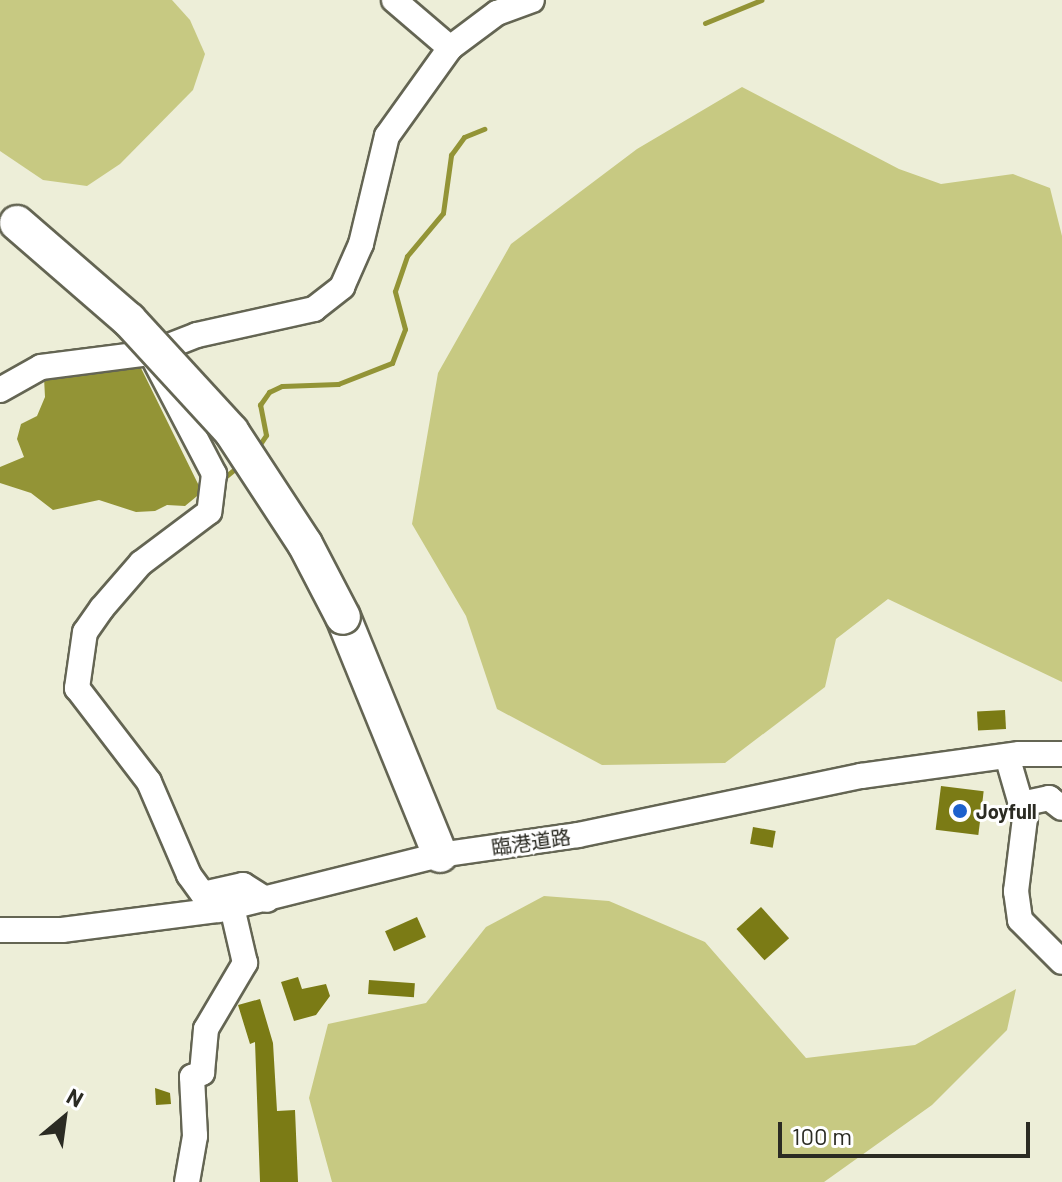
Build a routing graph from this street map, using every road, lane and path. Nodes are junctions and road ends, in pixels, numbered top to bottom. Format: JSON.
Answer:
{"nodes":[{"id":1,"x":394,"y":0,"type":"edge"},
{"id":2,"x":532,"y":0,"type":"edge"},
{"id":3,"x":450,"y":48,"type":"junction"},
{"id":4,"x":8,"y":217,"type":"edge"},
{"id":5,"x":151,"y":353,"type":"junction"},
{"id":6,"x":0,"y":390,"type":"edge"},
{"id":7,"x":1062,"y":754,"type":"edge"},
{"id":8,"x":1007,"y":756,"type":"junction"},
{"id":9,"x":1021,"y":804,"type":"junction"},
{"id":10,"x":1062,"y":808,"type":"edge"},
{"id":11,"x":440,"y":855,"type":"junction"},
{"id":12,"x":267,"y":900,"type":"junction"},
{"id":13,"x":232,"y":907,"type":"junction"},
{"id":14,"x":0,"y":930,"type":"edge"},
{"id":15,"x":1062,"y":962,"type":"edge"},
{"id":16,"x":187,"y":1182,"type":"edge"}],
"edges":[{"from":1,"to":3,"type":"street"},
{"from":2,"to":3,"type":"street"},
{"from":3,"to":5,"type":"street"},
{"from":4,"to":11,"type":"highway","bridge":true},
{"from":5,"to":6,"type":"street"},
{"from":5,"to":12,"type":"street"},
{"from":7,"to":8,"type":"street","name":"臨港道路"},
{"from":8,"to":9,"type":"street"},
{"from":8,"to":11,"type":"street","name":"臨港道路"},
{"from":9,"to":10,"type":"street"},
{"from":9,"to":15,"type":"street"},
{"from":11,"to":12,"type":"street","name":"臨港道路"},
{"from":12,"to":13,"type":"street","name":"臨港道路"},
{"from":13,"to":14,"type":"street","name":"臨港道路"},
{"from":13,"to":16,"type":"street"}]}
